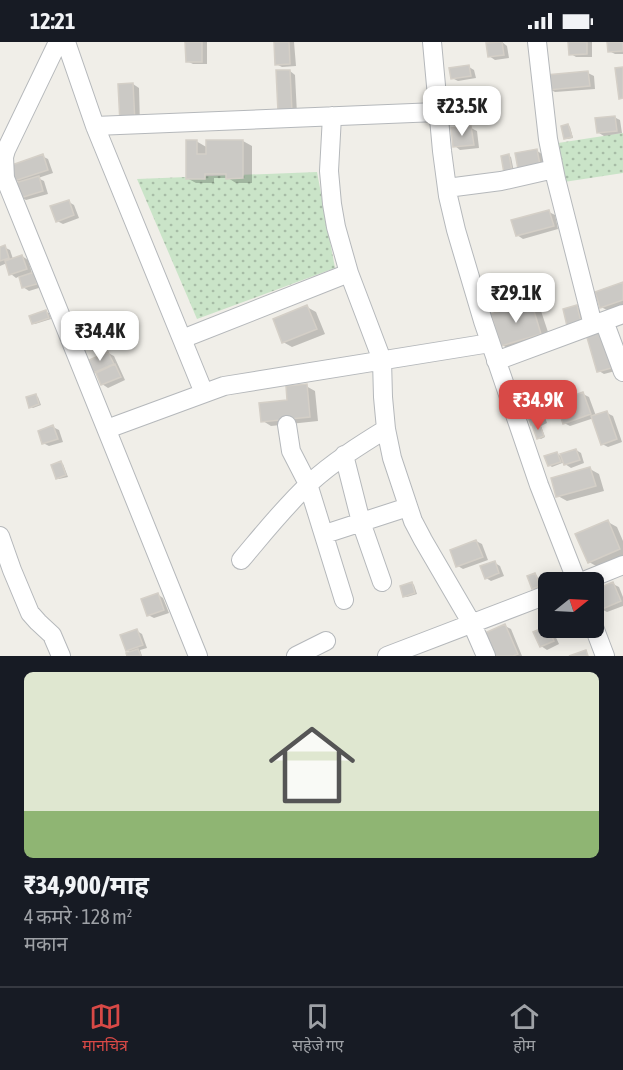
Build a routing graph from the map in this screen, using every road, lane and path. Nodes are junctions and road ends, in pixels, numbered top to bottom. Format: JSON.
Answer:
{"nodes":[{"id":1,"x":58,"y":42,"type":"edge"},
{"id":2,"x":66,"y":42,"type":"edge"},
{"id":3,"x":432,"y":42,"type":"edge"},
{"id":4,"x":537,"y":42,"type":"edge"},
{"id":5,"x":437,"y":111,"type":"junction"},
{"id":6,"x":332,"y":116,"type":"junction"},
{"id":7,"x":95,"y":126,"type":"junction"},
{"id":8,"x":554,"y":169,"type":"junction"},
{"id":9,"x":447,"y":188,"type":"junction"},
{"id":10,"x":349,"y":273,"type":"junction"},
{"id":11,"x":623,"y":314,"type":"edge"},
{"id":12,"x":598,"y":323,"type":"junction"},
{"id":13,"x":182,"y":339,"type":"junction"},
{"id":14,"x":490,"y":342,"type":"junction"},
{"id":15,"x":382,"y":360,"type":"junction"},
{"id":16,"x":496,"y":361,"type":"junction"},
{"id":17,"x":623,"y":372,"type":"edge"},
{"id":18,"x":204,"y":393,"type":"junction"},
{"id":19,"x":287,"y":425,"type":"dead end"},
{"id":20,"x":107,"y":429,"type":"junction"},
{"id":21,"x":386,"y":429,"type":"junction"},
{"id":22,"x":344,"y":455,"type":"junction"},
{"id":23,"x":308,"y":484,"type":"junction"},
{"id":24,"x":408,"y":507,"type":"junction"},
{"id":25,"x":361,"y":522,"type":"junction"},
{"id":26,"x":325,"y":534,"type":"junction"},
{"id":27,"x":0,"y":536,"type":"edge"},
{"id":28,"x":241,"y":560,"type":"dead end"},
{"id":29,"x":623,"y":566,"type":"edge"},
{"id":30,"x":575,"y":572,"type":"edge"},
{"id":31,"x":604,"y":573,"type":"edge"},
{"id":32,"x":382,"y":582,"type":"dead end"},
{"id":33,"x":538,"y":598,"type":"edge"},
{"id":34,"x":344,"y":600,"type":"dead end"},
{"id":35,"x":472,"y":624,"type":"junction"},
{"id":36,"x":598,"y":638,"type":"edge"},
{"id":37,"x":326,"y":641,"type":"dead end"},
{"id":38,"x":61,"y":656,"type":"edge"},
{"id":39,"x":198,"y":656,"type":"edge"},
{"id":40,"x":296,"y":656,"type":"edge"},
{"id":41,"x":387,"y":656,"type":"edge"},
{"id":42,"x":486,"y":656,"type":"edge"},
{"id":43,"x":605,"y":656,"type":"edge"}],
"edges":[{"from":1,"to":20,"type":"street"},
{"from":2,"to":7,"type":"street"},
{"from":3,"to":5,"type":"street"},
{"from":4,"to":8,"type":"street"},
{"from":5,"to":6,"type":"street"},
{"from":5,"to":9,"type":"street"},
{"from":6,"to":7,"type":"street"},
{"from":6,"to":10,"type":"street"},
{"from":7,"to":13,"type":"street"},
{"from":8,"to":9,"type":"street"},
{"from":8,"to":12,"type":"street"},
{"from":9,"to":14,"type":"street"},
{"from":10,"to":13,"type":"street"},
{"from":10,"to":15,"type":"street"},
{"from":11,"to":12,"type":"street"},
{"from":12,"to":16,"type":"street"},
{"from":12,"to":17,"type":"street"},
{"from":13,"to":18,"type":"street"},
{"from":14,"to":15,"type":"street"},
{"from":14,"to":16,"type":"street"},
{"from":15,"to":18,"type":"street"},
{"from":15,"to":21,"type":"street"},
{"from":16,"to":30,"type":"street"},
{"from":18,"to":20,"type":"street"},
{"from":19,"to":23,"type":"street"},
{"from":20,"to":39,"type":"street"},
{"from":21,"to":22,"type":"street"},
{"from":21,"to":24,"type":"street"},
{"from":22,"to":23,"type":"street"},
{"from":22,"to":25,"type":"street"},
{"from":23,"to":26,"type":"street"},
{"from":23,"to":28,"type":"street"},
{"from":24,"to":25,"type":"street"},
{"from":24,"to":35,"type":"street"},
{"from":25,"to":26,"type":"street"},
{"from":25,"to":32,"type":"street"},
{"from":26,"to":34,"type":"street"},
{"from":27,"to":38,"type":"street"},
{"from":29,"to":31,"type":"street"},
{"from":33,"to":35,"type":"street"},
{"from":35,"to":41,"type":"street"},
{"from":35,"to":42,"type":"street"},
{"from":36,"to":43,"type":"street"},
{"from":37,"to":40,"type":"street"}]}
